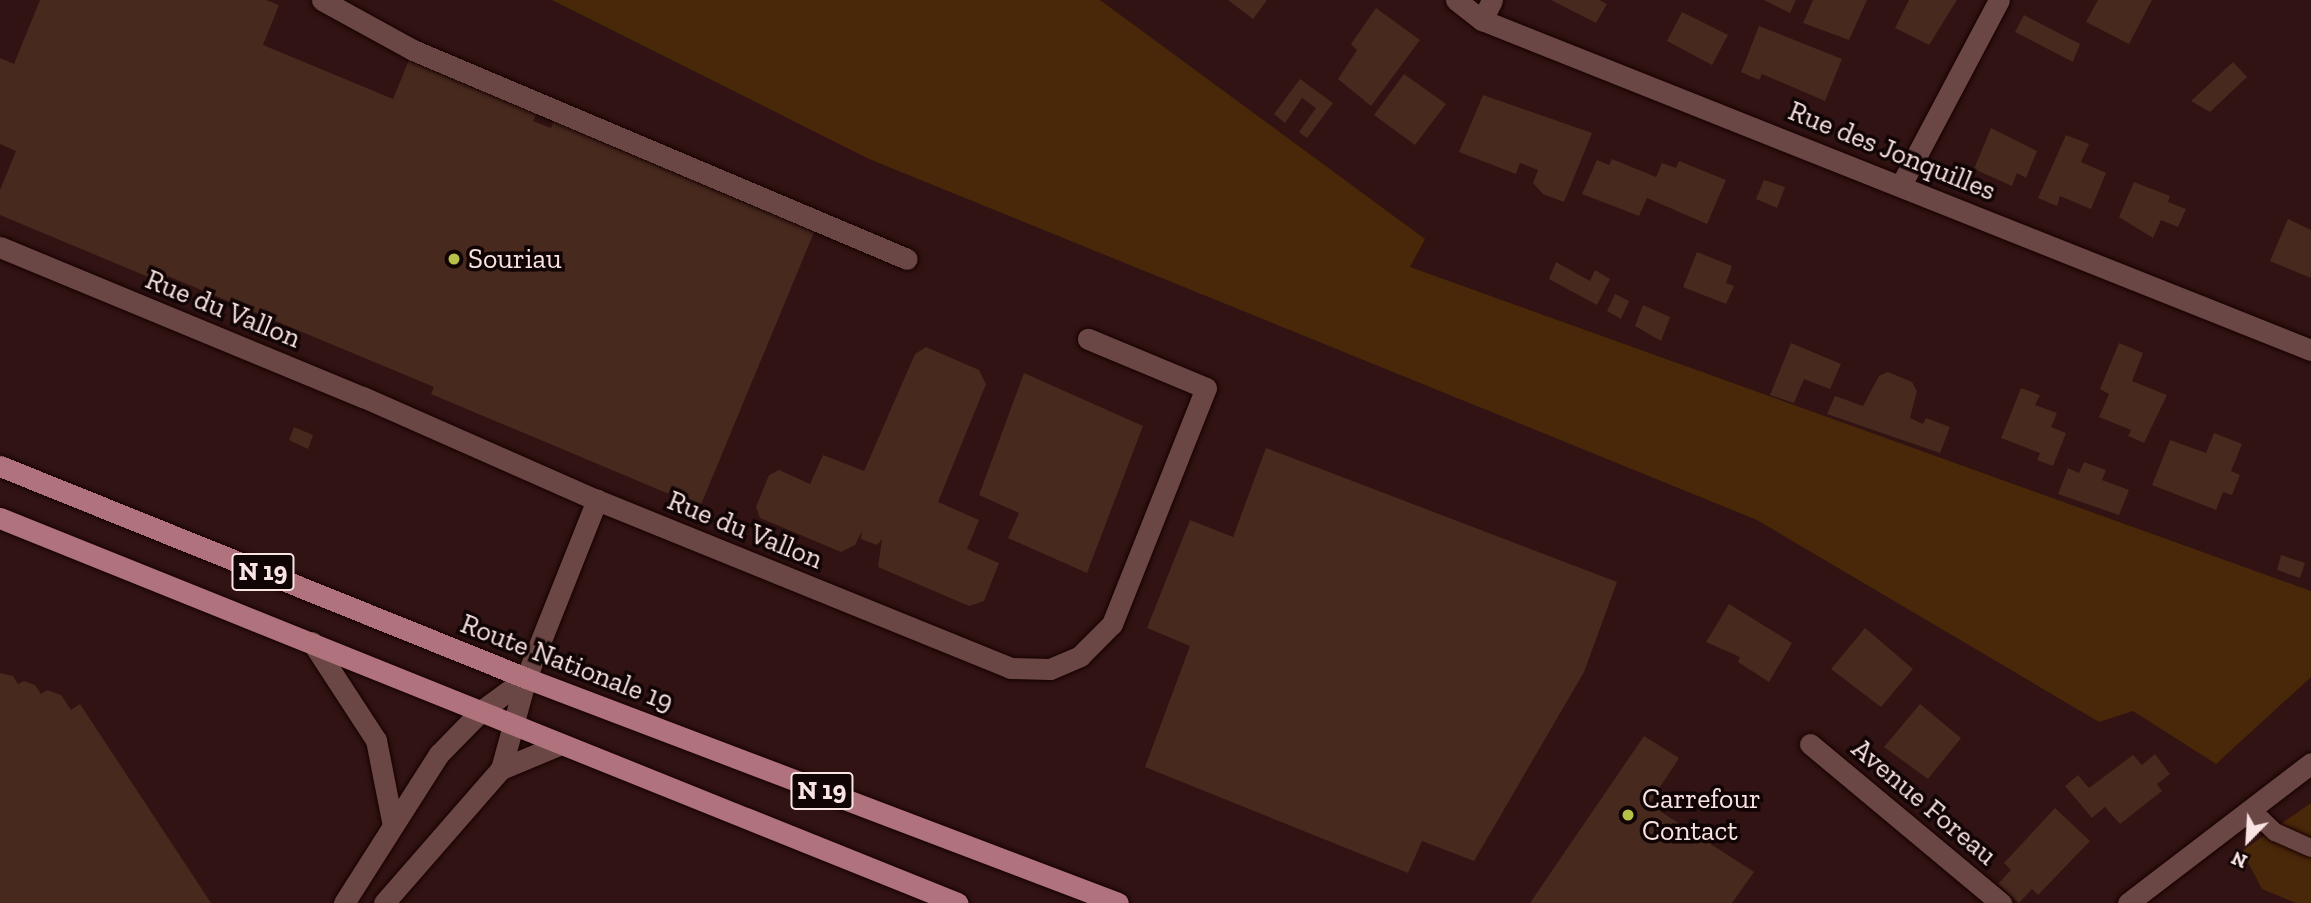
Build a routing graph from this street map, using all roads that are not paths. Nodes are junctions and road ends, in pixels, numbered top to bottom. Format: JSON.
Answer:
{"nodes":[{"id":1,"x":322,"y":0,"type":"edge"},
{"id":2,"x":1456,"y":0,"type":"edge"},
{"id":3,"x":1492,"y":0,"type":"edge"},
{"id":4,"x":1999,"y":0,"type":"edge"},
{"id":5,"x":1482,"y":20,"type":"junction"},
{"id":6,"x":1901,"y":185,"type":"junction"},
{"id":7,"x":0,"y":247,"type":"edge"},
{"id":8,"x":907,"y":259,"type":"dead end"},
{"id":9,"x":1088,"y":339,"type":"dead end"},
{"id":10,"x":2311,"y":350,"type":"edge"},
{"id":11,"x":0,"y":466,"type":"edge"},
{"id":12,"x":597,"y":500,"type":"junction"},
{"id":13,"x":0,"y":518,"type":"edge"},
{"id":14,"x":312,"y":642,"type":"junction"},
{"id":15,"x":526,"y":678,"type":"junction"},
{"id":16,"x":481,"y":711,"type":"junction"},
{"id":17,"x":513,"y":724,"type":"junction"},
{"id":18,"x":561,"y":744,"type":"junction"},
{"id":19,"x":1811,"y":744,"type":"dead end"},
{"id":20,"x":2311,"y":764,"type":"edge"},
{"id":21,"x":501,"y":769,"type":"junction"},
{"id":22,"x":2252,"y":810,"type":"junction"},
{"id":23,"x":392,"y":821,"type":"junction"},
{"id":24,"x":2311,"y":848,"type":"edge"},
{"id":25,"x":344,"y":903,"type":"edge"},
{"id":26,"x":384,"y":903,"type":"edge"},
{"id":27,"x":957,"y":903,"type":"edge"},
{"id":28,"x":1118,"y":903,"type":"edge"},
{"id":29,"x":2001,"y":903,"type":"edge"},
{"id":30,"x":2127,"y":903,"type":"edge"}],
"edges":[{"from":1,"to":8,"type":"street"},
{"from":2,"to":5,"type":"street","name":"Rue des Jonquilles"},
{"from":3,"to":5,"type":"street"},
{"from":4,"to":6,"type":"street"},
{"from":5,"to":6,"type":"street","name":"Rue des Jonquilles"},
{"from":6,"to":10,"type":"street","name":"Rue des Jonquilles"},
{"from":7,"to":12,"type":"street","name":"Rue du Vallon"},
{"from":9,"to":12,"type":"street","name":"Rue du Vallon"},
{"from":11,"to":15,"type":"main road","name":"Route Nationale 19","number":"N 19"},
{"from":12,"to":15,"type":"street"},
{"from":13,"to":14,"type":"main road","number":"N 19"},
{"from":14,"to":16,"type":"main road","number":"N 19"},
{"from":14,"to":23,"type":"street"},
{"from":15,"to":16,"type":"street"},
{"from":15,"to":17,"type":"street"},
{"from":15,"to":28,"type":"main road","name":"Route Nationale 19","number":"N 19"},
{"from":16,"to":17,"type":"main road","number":"N 19"},
{"from":16,"to":23,"type":"street"},
{"from":17,"to":18,"type":"main road","number":"N 19"},
{"from":17,"to":21,"type":"street"},
{"from":18,"to":21,"type":"street"},
{"from":18,"to":27,"type":"main road","number":"N 19"},
{"from":19,"to":29,"type":"street","name":"Avenue Foreau"},
{"from":20,"to":22,"type":"street"},
{"from":21,"to":26,"type":"street"},
{"from":22,"to":24,"type":"lane"},
{"from":22,"to":30,"type":"street"},
{"from":23,"to":25,"type":"street"}]}
